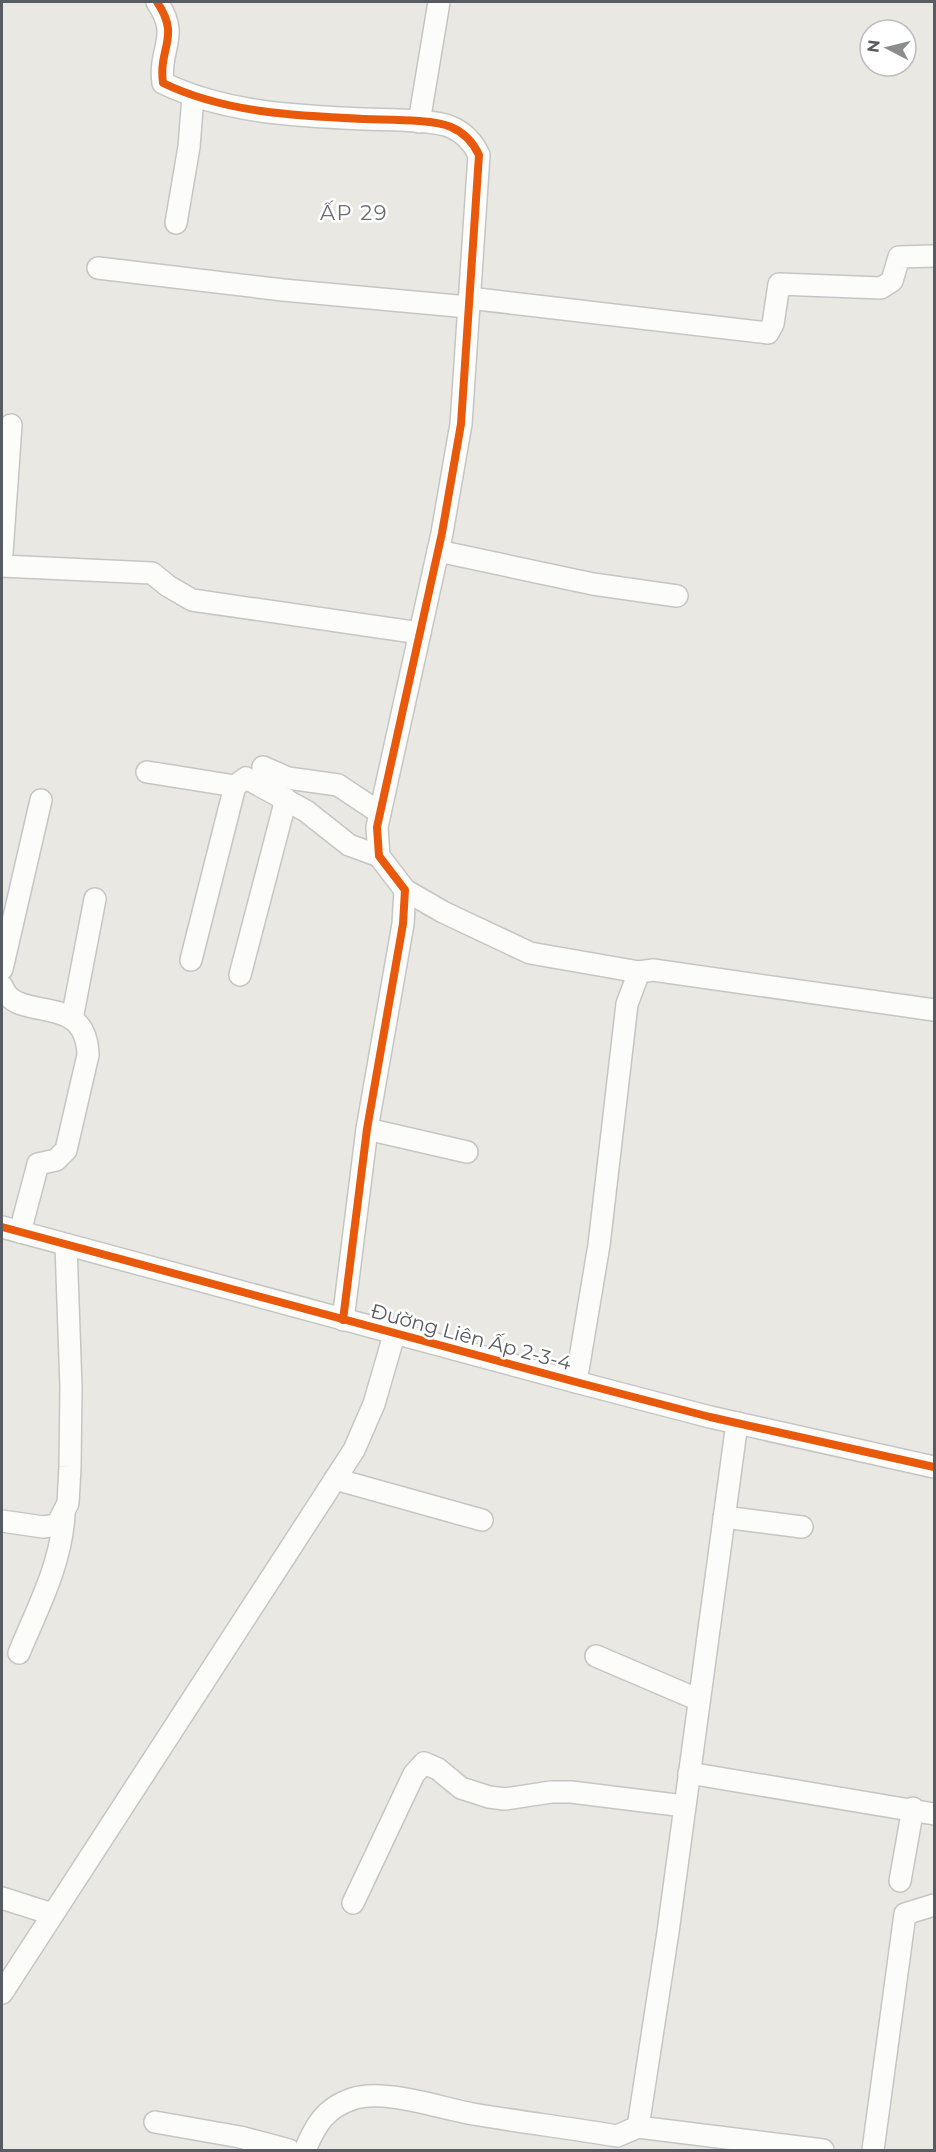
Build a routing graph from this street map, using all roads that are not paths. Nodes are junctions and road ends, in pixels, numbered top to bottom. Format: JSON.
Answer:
{"nodes":[{"id":1,"x":157,"y":2,"type":"edge"},
{"id":2,"x":439,"y":2,"type":"edge"},
{"id":3,"x":193,"y":96,"type":"junction"},
{"id":4,"x":419,"y":122,"type":"junction"},
{"id":5,"x":176,"y":223,"type":"dead end"},
{"id":6,"x":934,"y":256,"type":"edge"},
{"id":7,"x":98,"y":268,"type":"dead end"},
{"id":8,"x":469,"y":303,"type":"junction"},
{"id":9,"x":11,"y":425,"type":"dead end"},
{"id":10,"x":438,"y":552,"type":"junction"},
{"id":11,"x":2,"y":553,"type":"edge"},
{"id":12,"x":2,"y":566,"type":"edge"},
{"id":13,"x":677,"y":596,"type":"dead end"},
{"id":14,"x":420,"y":633,"type":"junction"},
{"id":15,"x":263,"y":767,"type":"dead end"},
{"id":16,"x":147,"y":772,"type":"dead end"},
{"id":17,"x":235,"y":786,"type":"junction"},
{"id":18,"x":286,"y":799,"type":"junction"},
{"id":19,"x":41,"y":800,"type":"dead end"},
{"id":20,"x":380,"y":813,"type":"junction"},
{"id":21,"x":380,"y":856,"type":"junction"},
{"id":22,"x":405,"y":890,"type":"junction"},
{"id":23,"x":94,"y":899,"type":"dead end"},
{"id":24,"x":191,"y":960,"type":"dead end"},
{"id":25,"x":2,"y":969,"type":"edge"},
{"id":26,"x":639,"y":972,"type":"junction"},
{"id":27,"x":240,"y":975,"type":"dead end"},
{"id":28,"x":2,"y":986,"type":"edge"},
{"id":29,"x":934,"y":1010,"type":"edge"},
{"id":30,"x":72,"y":1019,"type":"junction"},
{"id":31,"x":367,"y":1129,"type":"junction"},
{"id":32,"x":467,"y":1152,"type":"dead end"},
{"id":33,"x":11,"y":1229,"type":"edge"},
{"id":34,"x":66,"y":1245,"type":"junction"},
{"id":35,"x":343,"y":1320,"type":"junction"},
{"id":36,"x":394,"y":1335,"type":"junction"},
{"id":37,"x":576,"y":1382,"type":"junction"},
{"id":38,"x":737,"y":1423,"type":"junction"},
{"id":39,"x":934,"y":1467,"type":"edge"},
{"id":40,"x":335,"y":1479,"type":"junction"},
{"id":41,"x":64,"y":1515,"type":"junction"},
{"id":42,"x":724,"y":1517,"type":"junction"},
{"id":43,"x":482,"y":1520,"type":"dead end"},
{"id":44,"x":2,"y":1521,"type":"edge"},
{"id":45,"x":802,"y":1527,"type":"dead end"},
{"id":46,"x":19,"y":1653,"type":"dead end"},
{"id":47,"x":596,"y":1656,"type":"dead end"},
{"id":48,"x":699,"y":1700,"type":"junction"},
{"id":49,"x":689,"y":1773,"type":"junction"},
{"id":50,"x":684,"y":1806,"type":"junction"},
{"id":51,"x":913,"y":1808,"type":"junction"},
{"id":52,"x":934,"y":1814,"type":"edge"},
{"id":53,"x":900,"y":1881,"type":"dead end"},
{"id":54,"x":2,"y":1898,"type":"edge"},
{"id":55,"x":353,"y":1903,"type":"dead end"},
{"id":56,"x":934,"y":1905,"type":"edge"},
{"id":57,"x":52,"y":1914,"type":"junction"},
{"id":58,"x":2,"y":1993,"type":"edge"},
{"id":59,"x":155,"y":2122,"type":"dead end"},
{"id":60,"x":638,"y":2127,"type":"junction"},
{"id":61,"x":289,"y":2151,"type":"edge"},
{"id":62,"x":305,"y":2151,"type":"edge"},
{"id":63,"x":823,"y":2151,"type":"edge"},
{"id":64,"x":873,"y":2151,"type":"edge"}],
"edges":[{"from":1,"to":3,"type":"street"},
{"from":2,"to":4,"type":"street"},
{"from":3,"to":4,"type":"street"},
{"from":3,"to":5,"type":"street"},
{"from":4,"to":8,"type":"street"},
{"from":6,"to":8,"type":"street"},
{"from":7,"to":8,"type":"street"},
{"from":8,"to":10,"type":"street"},
{"from":9,"to":11,"type":"street"},
{"from":10,"to":13,"type":"street"},
{"from":10,"to":14,"type":"street"},
{"from":12,"to":14,"type":"street"},
{"from":14,"to":20,"type":"street"},
{"from":15,"to":20,"type":"street"},
{"from":16,"to":17,"type":"street"},
{"from":17,"to":18,"type":"street"},
{"from":17,"to":24,"type":"street"},
{"from":18,"to":21,"type":"street"},
{"from":18,"to":27,"type":"street"},
{"from":19,"to":25,"type":"street"},
{"from":20,"to":21,"type":"street"},
{"from":21,"to":22,"type":"street"},
{"from":22,"to":26,"type":"street"},
{"from":22,"to":31,"type":"street"},
{"from":23,"to":30,"type":"street"},
{"from":26,"to":29,"type":"street"},
{"from":26,"to":37,"type":"street"},
{"from":28,"to":30,"type":"street"},
{"from":30,"to":33,"type":"street"},
{"from":31,"to":32,"type":"street"},
{"from":31,"to":35,"type":"street"},
{"from":33,"to":34,"type":"street","name":"Đường Liên Ấp 2-3-4"},
{"from":34,"to":35,"type":"street","name":"Đường Liên Ấp 2-3-4"},
{"from":34,"to":41,"type":"street"},
{"from":35,"to":36,"type":"street","name":"Đường Liên Ấp 2-3-4"},
{"from":36,"to":37,"type":"street","name":"Đường Liên Ấp 2-3-4"},
{"from":36,"to":40,"type":"street"},
{"from":37,"to":38,"type":"street","name":"Đường Liên Ấp 2-3-4"},
{"from":38,"to":39,"type":"street","name":"Đường Liên Ấp 2-3-4"},
{"from":38,"to":42,"type":"street"},
{"from":40,"to":43,"type":"street"},
{"from":40,"to":57,"type":"street"},
{"from":41,"to":44,"type":"street"},
{"from":41,"to":46,"type":"street"},
{"from":42,"to":45,"type":"street"},
{"from":42,"to":48,"type":"street"},
{"from":47,"to":48,"type":"street"},
{"from":48,"to":49,"type":"street"},
{"from":49,"to":50,"type":"street"},
{"from":49,"to":51,"type":"street"},
{"from":50,"to":55,"type":"street"},
{"from":50,"to":60,"type":"street"},
{"from":51,"to":52,"type":"street"},
{"from":51,"to":53,"type":"street"},
{"from":54,"to":57,"type":"street"},
{"from":56,"to":64,"type":"street"},
{"from":57,"to":58,"type":"street"},
{"from":59,"to":61,"type":"street"},
{"from":60,"to":62,"type":"street"},
{"from":60,"to":63,"type":"street"}]}
